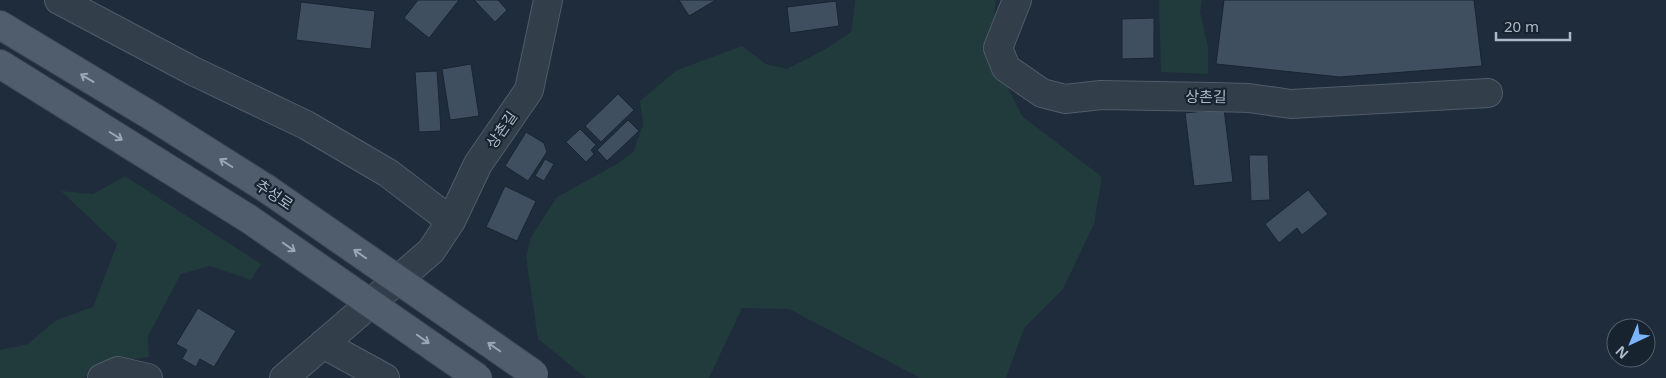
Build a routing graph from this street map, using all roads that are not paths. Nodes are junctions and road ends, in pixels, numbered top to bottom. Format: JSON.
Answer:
{"nodes":[{"id":1,"x":59,"y":0,"type":"edge"},
{"id":2,"x":548,"y":0,"type":"edge"},
{"id":3,"x":1017,"y":0,"type":"edge"},
{"id":4,"x":0,"y":25,"type":"edge"},
{"id":5,"x":0,"y":64,"type":"edge"},
{"id":6,"x":1488,"y":93,"type":"dead end"},
{"id":7,"x":451,"y":221,"type":"junction"},
{"id":8,"x":323,"y":344,"type":"junction"},
{"id":9,"x":537,"y":376,"type":"edge"},
{"id":10,"x":102,"y":378,"type":"edge"},
{"id":11,"x":148,"y":378,"type":"edge"},
{"id":12,"x":284,"y":378,"type":"edge"},
{"id":13,"x":386,"y":378,"type":"edge"},
{"id":14,"x":478,"y":378,"type":"edge"}],
"edges":[{"from":1,"to":7,"type":"street"},
{"from":2,"to":7,"type":"street","name":"상촌길"},
{"from":3,"to":6,"type":"street","name":"상촌길"},
{"from":9,"to":4,"type":"main road","name":"추성로","one_way":true,"bridge":true},
{"from":5,"to":14,"type":"main road","one_way":true,"bridge":true},
{"from":7,"to":8,"type":"street","name":"상촌길"},
{"from":8,"to":12,"type":"street","name":"상촌길"},
{"from":8,"to":13,"type":"street"},
{"from":10,"to":11,"type":"street"}]}
